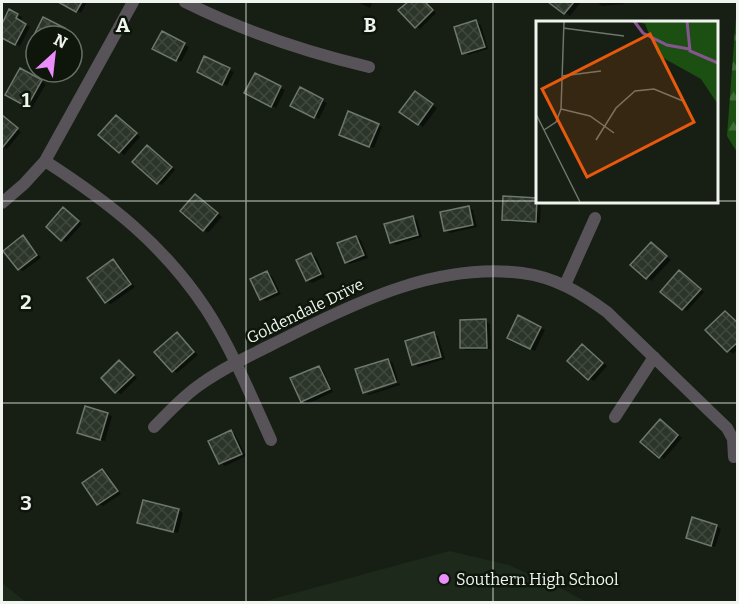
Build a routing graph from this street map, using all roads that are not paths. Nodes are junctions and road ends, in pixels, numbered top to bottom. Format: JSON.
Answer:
{"nodes":[{"id":1,"x":133,"y":2,"type":"edge"},
{"id":2,"x":185,"y":2,"type":"edge"},
{"id":3,"x":369,"y":67,"type":"dead end"},
{"id":4,"x":45,"y":161,"type":"junction"},
{"id":5,"x":2,"y":203,"type":"edge"},
{"id":6,"x":595,"y":218,"type":"dead end"},
{"id":7,"x":566,"y":285,"type":"junction"},
{"id":8,"x":654,"y":357,"type":"junction"},
{"id":9,"x":235,"y":363,"type":"junction"},
{"id":10,"x":615,"y":417,"type":"dead end"},
{"id":11,"x":154,"y":427,"type":"dead end"},
{"id":12,"x":271,"y":440,"type":"dead end"},
{"id":13,"x":734,"y":457,"type":"dead end"}],
"edges":[{"from":1,"to":4,"type":"street"},
{"from":2,"to":3,"type":"street"},
{"from":4,"to":5,"type":"street"},
{"from":4,"to":9,"type":"street"},
{"from":6,"to":7,"type":"street"},
{"from":7,"to":8,"type":"street","name":"Goldendale Drive"},
{"from":7,"to":9,"type":"street","name":"Goldendale Drive"},
{"from":8,"to":10,"type":"street"},
{"from":8,"to":13,"type":"street","name":"Goldendale Drive"},
{"from":9,"to":11,"type":"street","name":"Goldendale Drive"},
{"from":9,"to":12,"type":"street"}]}
